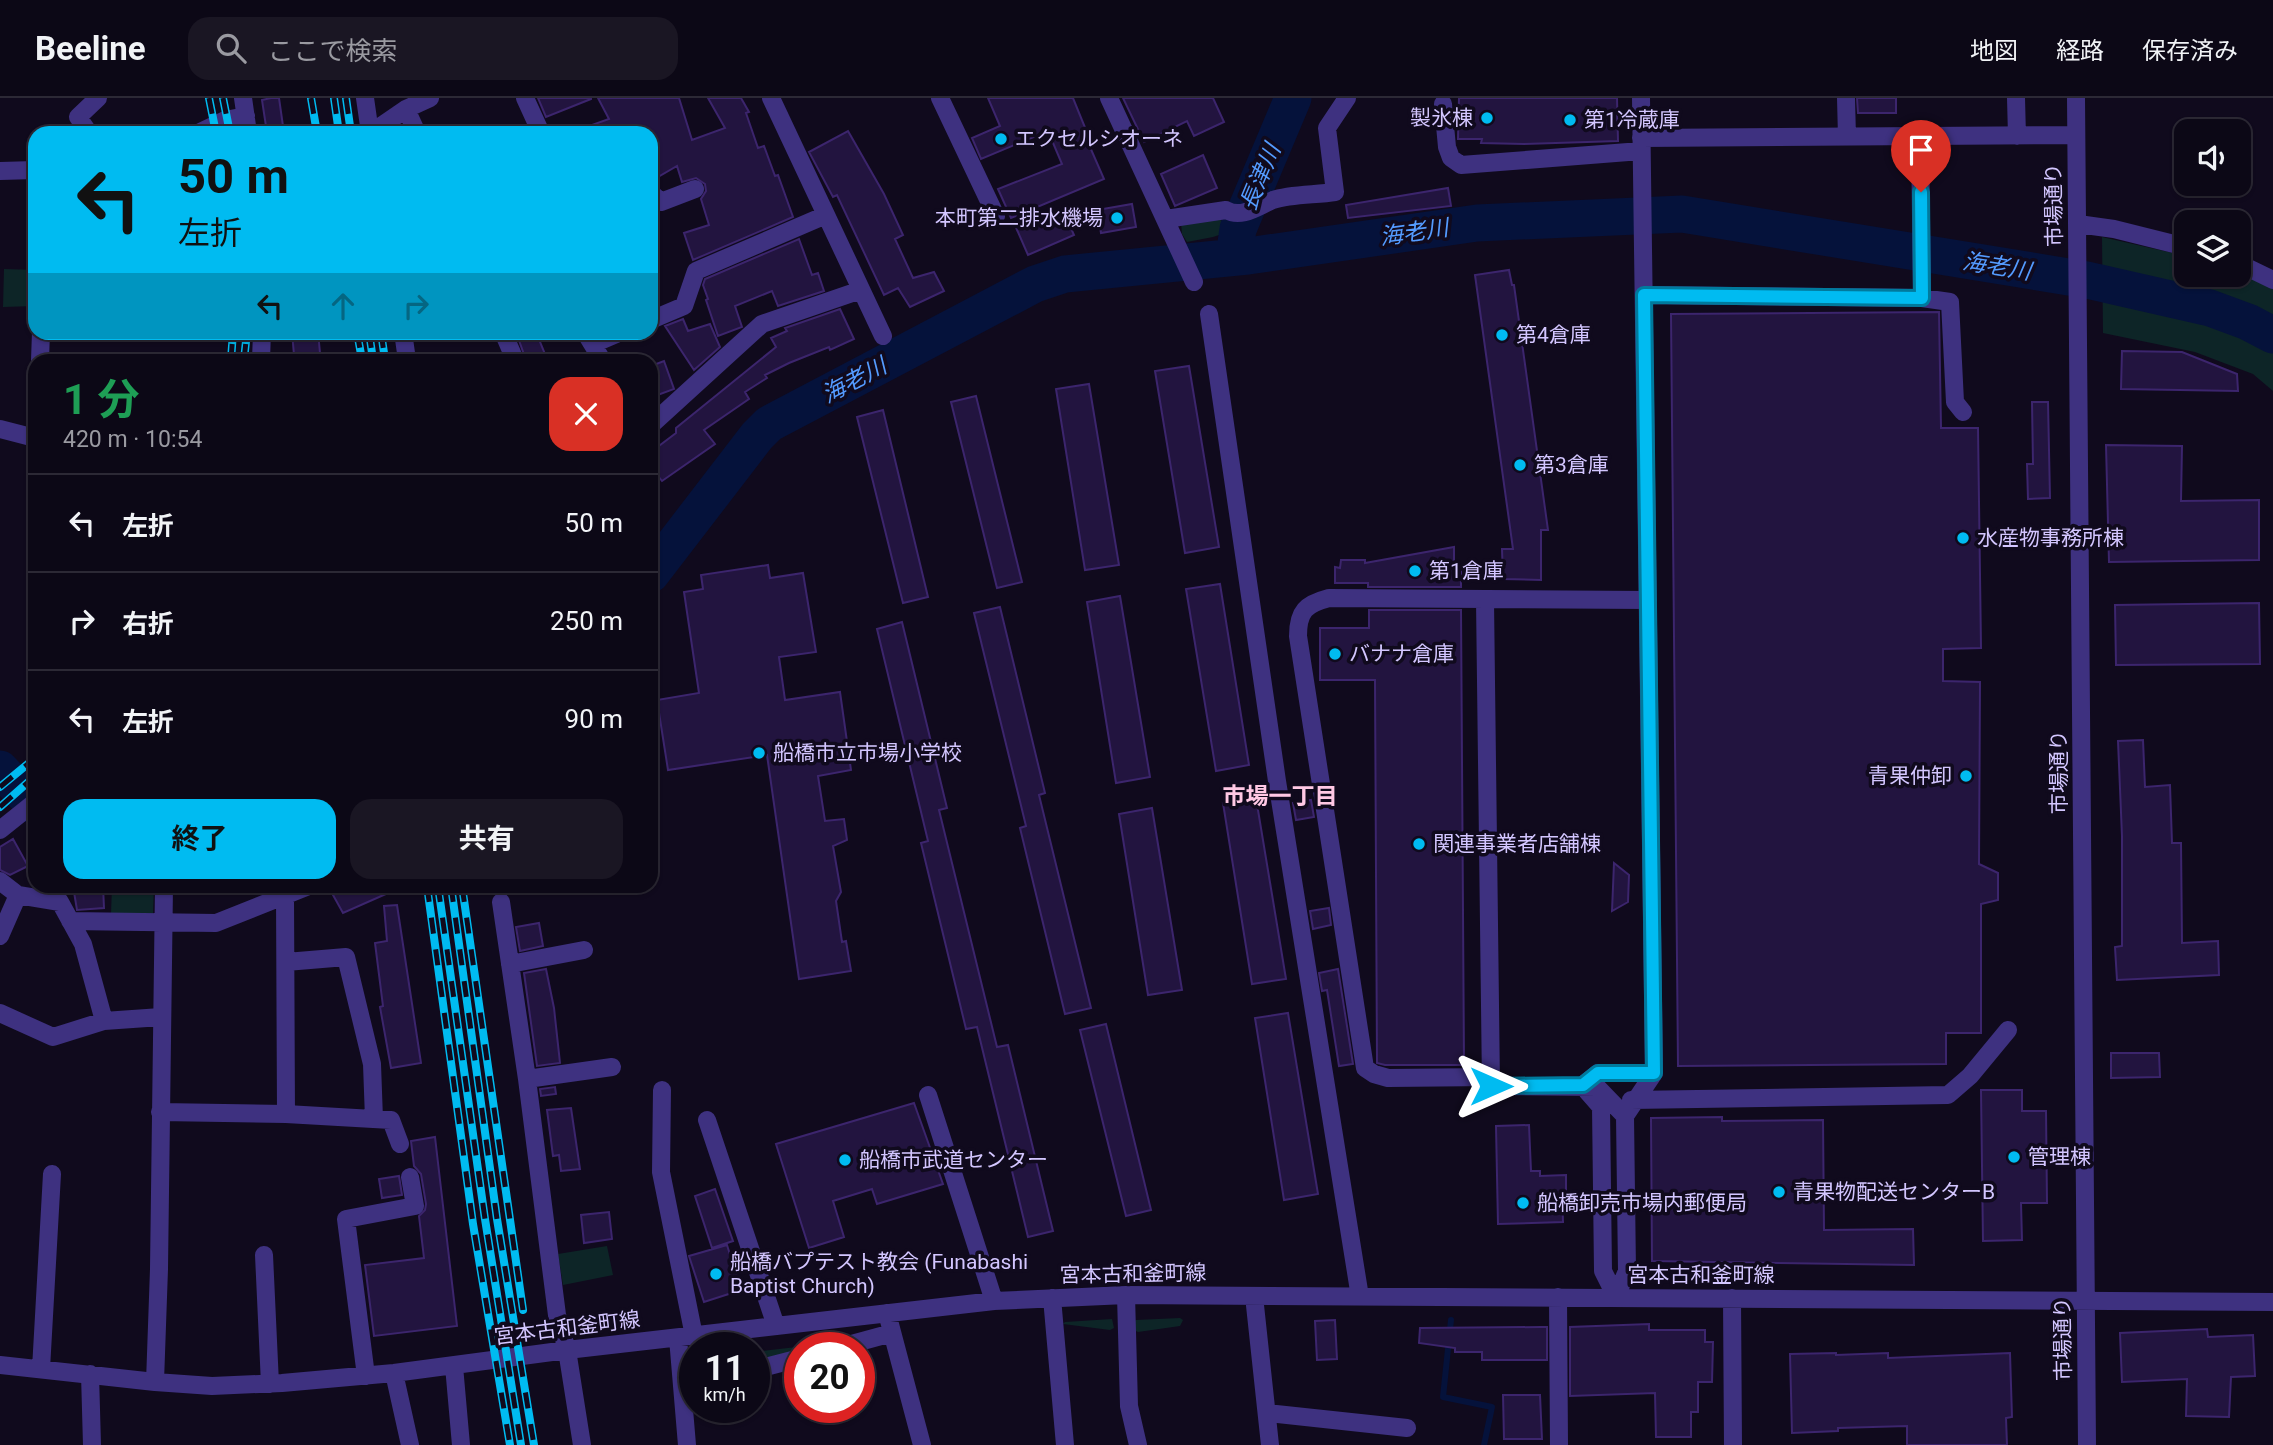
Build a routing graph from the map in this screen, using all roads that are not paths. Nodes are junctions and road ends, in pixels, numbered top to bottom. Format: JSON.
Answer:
{"nodes":[{"id":1,"x":99,"y":98,"type":"edge"},
{"id":2,"x":243,"y":98,"type":"edge"},
{"id":3,"x":365,"y":98,"type":"edge"},
{"id":4,"x":430,"y":98,"type":"edge"},
{"id":5,"x":525,"y":98,"type":"edge"},
{"id":6,"x":771,"y":98,"type":"edge"},
{"id":7,"x":940,"y":98,"type":"edge"},
{"id":8,"x":1109,"y":98,"type":"edge"},
{"id":9,"x":1347,"y":98,"type":"edge"},
{"id":10,"x":1641,"y":98,"type":"edge"},
{"id":11,"x":1846,"y":98,"type":"edge"},
{"id":12,"x":2016,"y":98,"type":"edge"},
{"id":13,"x":2076,"y":98,"type":"edge"},
{"id":14,"x":1443,"y":104,"type":"dead end"},
{"id":15,"x":406,"y":109,"type":"junction"},
{"id":16,"x":247,"y":125,"type":"edge"},
{"id":17,"x":84,"y":126,"type":"edge"},
{"id":18,"x":213,"y":126,"type":"edge"},
{"id":19,"x":370,"y":126,"type":"edge"},
{"id":20,"x":381,"y":126,"type":"edge"},
{"id":21,"x":413,"y":126,"type":"edge"},
{"id":22,"x":538,"y":126,"type":"edge"},
{"id":23,"x":2076,"y":135,"type":"junction"},
{"id":24,"x":1920,"y":136,"type":"junction"},
{"id":25,"x":2017,"y":136,"type":"junction"},
{"id":26,"x":1847,"y":137,"type":"junction"},
{"id":27,"x":1641,"y":145,"type":"junction"},
{"id":28,"x":28,"y":170,"type":"edge"},
{"id":29,"x":0,"y":171,"type":"edge"},
{"id":30,"x":695,"y":189,"type":"dead end"},
{"id":31,"x":658,"y":199,"type":"edge"},
{"id":32,"x":826,"y":215,"type":"junction"},
{"id":33,"x":996,"y":216,"type":"dead end"},
{"id":34,"x":2078,"y":224,"type":"junction"},
{"id":35,"x":1170,"y":227,"type":"junction"},
{"id":36,"x":2174,"y":244,"type":"edge"},
{"id":37,"x":2251,"y":269,"type":"edge"},
{"id":38,"x":2273,"y":280,"type":"edge"},
{"id":39,"x":1194,"y":282,"type":"dead end"},
{"id":40,"x":861,"y":290,"type":"junction"},
{"id":41,"x":1644,"y":295,"type":"junction"},
{"id":42,"x":1922,"y":298,"type":"junction"},
{"id":43,"x":1209,"y":314,"type":"dead end"},
{"id":44,"x":658,"y":317,"type":"edge"},
{"id":45,"x":883,"y":336,"type":"dead end"},
{"id":46,"x":1963,"y":412,"type":"dead end"},
{"id":47,"x":658,"y":419,"type":"edge"},
{"id":48,"x":0,"y":429,"type":"edge"},
{"id":49,"x":28,"y":436,"type":"edge"},
{"id":50,"x":1485,"y":600,"type":"junction"},
{"id":51,"x":1648,"y":600,"type":"junction"},
{"id":52,"x":28,"y":808,"type":"edge"},
{"id":53,"x":0,"y":830,"type":"edge"},
{"id":54,"x":0,"y":881,"type":"edge"},
{"id":55,"x":164,"y":893,"type":"edge"},
{"id":56,"x":292,"y":893,"type":"edge"},
{"id":57,"x":18,"y":895,"type":"junction"},
{"id":58,"x":285,"y":896,"type":"junction"},
{"id":59,"x":501,"y":902,"type":"dead end"},
{"id":60,"x":70,"y":921,"type":"junction"},
{"id":61,"x":162,"y":921,"type":"junction"},
{"id":62,"x":0,"y":936,"type":"edge"},
{"id":63,"x":584,"y":950,"type":"dead end"},
{"id":64,"x":286,"y":962,"type":"junction"},
{"id":65,"x":510,"y":964,"type":"junction"},
{"id":66,"x":0,"y":1013,"type":"edge"},
{"id":67,"x":161,"y":1017,"type":"junction"},
{"id":68,"x":104,"y":1021,"type":"junction"},
{"id":69,"x":2008,"y":1030,"type":"dead end"},
{"id":70,"x":612,"y":1067,"type":"dead end"},
{"id":71,"x":1645,"y":1073,"type":"junction"},
{"id":72,"x":1491,"y":1077,"type":"junction"},
{"id":73,"x":527,"y":1079,"type":"junction"},
{"id":74,"x":1583,"y":1085,"type":"junction"},
{"id":75,"x":662,"y":1090,"type":"dead end"},
{"id":76,"x":928,"y":1095,"type":"dead end"},
{"id":77,"x":1638,"y":1098,"type":"junction"},
{"id":78,"x":160,"y":1112,"type":"junction"},
{"id":79,"x":1611,"y":1113,"type":"junction"},
{"id":80,"x":286,"y":1114,"type":"junction"},
{"id":81,"x":374,"y":1119,"type":"junction"},
{"id":82,"x":706,"y":1121,"type":"dead end"},
{"id":83,"x":400,"y":1144,"type":"dead end"},
{"id":84,"x":52,"y":1174,"type":"dead end"},
{"id":85,"x":410,"y":1177,"type":"dead end"},
{"id":86,"x":264,"y":1255,"type":"dead end"},
{"id":87,"x":1126,"y":1296,"type":"junction"},
{"id":88,"x":1254,"y":1296,"type":"junction"},
{"id":89,"x":1360,"y":1297,"type":"junction"},
{"id":90,"x":1558,"y":1297,"type":"junction"},
{"id":91,"x":1616,"y":1297,"type":"junction"},
{"id":92,"x":1052,"y":1298,"type":"junction"},
{"id":93,"x":1732,"y":1298,"type":"junction"},
{"id":94,"x":2085,"y":1300,"type":"junction"},
{"id":95,"x":994,"y":1301,"type":"junction"},
{"id":96,"x":2273,"y":1302,"type":"edge"},
{"id":97,"x":887,"y":1313,"type":"junction"},
{"id":98,"x":776,"y":1326,"type":"junction"},
{"id":99,"x":685,"y":1332,"type":"edge"},
{"id":100,"x":727,"y":1332,"type":"edge"},
{"id":101,"x":892,"y":1333,"type":"junction"},
{"id":102,"x":679,"y":1338,"type":"edge"},
{"id":103,"x":875,"y":1338,"type":"edge"},
{"id":104,"x":567,"y":1350,"type":"junction"},
{"id":105,"x":0,"y":1365,"type":"edge"},
{"id":106,"x":454,"y":1366,"type":"junction"},
{"id":107,"x":41,"y":1369,"type":"junction"},
{"id":108,"x":394,"y":1373,"type":"junction"},
{"id":109,"x":90,"y":1374,"type":"junction"},
{"id":110,"x":366,"y":1376,"type":"junction"},
{"id":111,"x":155,"y":1382,"type":"junction"},
{"id":112,"x":270,"y":1384,"type":"junction"},
{"id":113,"x":1267,"y":1413,"type":"junction"},
{"id":114,"x":687,"y":1423,"type":"edge"},
{"id":115,"x":1407,"y":1428,"type":"dead end"},
{"id":116,"x":92,"y":1445,"type":"edge"},
{"id":117,"x":410,"y":1445,"type":"edge"},
{"id":118,"x":461,"y":1445,"type":"edge"},
{"id":119,"x":582,"y":1445,"type":"edge"},
{"id":120,"x":687,"y":1445,"type":"edge"},
{"id":121,"x":922,"y":1445,"type":"edge"},
{"id":122,"x":1065,"y":1445,"type":"edge"},
{"id":123,"x":1138,"y":1445,"type":"edge"},
{"id":124,"x":1270,"y":1445,"type":"edge"},
{"id":125,"x":1559,"y":1445,"type":"edge"},
{"id":126,"x":1732,"y":1445,"type":"edge"},
{"id":127,"x":2087,"y":1445,"type":"edge"}],
"edges":[{"from":1,"to":17,"type":"street"},
{"from":2,"to":16,"type":"street"},
{"from":3,"to":19,"type":"street"},
{"from":4,"to":15,"type":"street"},
{"from":5,"to":22,"type":"street"},
{"from":6,"to":32,"type":"street"},
{"from":7,"to":33,"type":"street"},
{"from":8,"to":35,"type":"street"},
{"from":9,"to":35,"type":"street"},
{"from":10,"to":27,"type":"street"},
{"from":11,"to":26,"type":"street"},
{"from":12,"to":25,"type":"street"},
{"from":13,"to":23,"type":"street","name":"市場通り"},
{"from":14,"to":27,"type":"street"},
{"from":15,"to":20,"type":"street"},
{"from":15,"to":21,"type":"street"},
{"from":16,"to":18,"type":"street"},
{"from":23,"to":25,"type":"street"},
{"from":23,"to":34,"type":"street","name":"市場通り"},
{"from":24,"to":25,"type":"street"},
{"from":24,"to":26,"type":"street"},
{"from":24,"to":42,"type":"street"},
{"from":26,"to":27,"type":"street"},
{"from":27,"to":41,"type":"street"},
{"from":28,"to":29,"type":"street"},
{"from":30,"to":31,"type":"street"},
{"from":32,"to":40,"type":"street"},
{"from":32,"to":44,"type":"street"},
{"from":34,"to":36,"type":"street"},
{"from":34,"to":94,"type":"street","name":"市場通り"},
{"from":35,"to":39,"type":"street"},
{"from":37,"to":38,"type":"street"},
{"from":40,"to":45,"type":"street"},
{"from":40,"to":47,"type":"street"},
{"from":41,"to":42,"type":"street"},
{"from":41,"to":51,"type":"street"},
{"from":42,"to":46,"type":"street"},
{"from":43,"to":89,"type":"street"},
{"from":48,"to":49,"type":"street"},
{"from":50,"to":51,"type":"street"},
{"from":50,"to":72,"type":"street"},
{"from":50,"to":72,"type":"street"},
{"from":51,"to":71,"type":"street"},
{"from":52,"to":53,"type":"street"},
{"from":54,"to":57,"type":"street"},
{"from":55,"to":61,"type":"street"},
{"from":56,"to":58,"type":"street"},
{"from":57,"to":60,"type":"street"},
{"from":57,"to":62,"type":"street"},
{"from":58,"to":61,"type":"street"},
{"from":58,"to":64,"type":"street"},
{"from":59,"to":65,"type":"street"},
{"from":60,"to":61,"type":"street"},
{"from":60,"to":68,"type":"street"},
{"from":61,"to":67,"type":"street"},
{"from":63,"to":65,"type":"street"},
{"from":64,"to":80,"type":"street"},
{"from":64,"to":81,"type":"street"},
{"from":65,"to":73,"type":"street"},
{"from":66,"to":68,"type":"street"},
{"from":67,"to":68,"type":"street"},
{"from":67,"to":78,"type":"street"},
{"from":69,"to":77,"type":"street"},
{"from":70,"to":73,"type":"street"},
{"from":71,"to":74,"type":"street"},
{"from":71,"to":77,"type":"street"},
{"from":71,"to":79,"type":"street"},
{"from":72,"to":74,"type":"street"},
{"from":73,"to":104,"type":"street"},
{"from":74,"to":79,"type":"street"},
{"from":75,"to":99,"type":"street"},
{"from":76,"to":95,"type":"street"},
{"from":77,"to":79,"type":"street"},
{"from":78,"to":80,"type":"street"},
{"from":78,"to":111,"type":"street"},
{"from":79,"to":91,"type":"street"},
{"from":79,"to":91,"type":"street"},
{"from":80,"to":81,"type":"street"},
{"from":81,"to":83,"type":"street"},
{"from":82,"to":98,"type":"street"},
{"from":84,"to":107,"type":"street"},
{"from":85,"to":110,"type":"street"},
{"from":86,"to":112,"type":"street"},
{"from":87,"to":88,"type":"street","name":"宮本古和釜町線"},
{"from":87,"to":92,"type":"street","name":"宮本古和釜町線"},
{"from":87,"to":123,"type":"street"},
{"from":88,"to":89,"type":"street","name":"宮本古和釜町線"},
{"from":88,"to":113,"type":"street"},
{"from":89,"to":90,"type":"street","name":"宮本古和釜町線"},
{"from":90,"to":91,"type":"street","name":"宮本古和釜町線"},
{"from":90,"to":125,"type":"street"},
{"from":91,"to":93,"type":"street","name":"宮本古和釜町線"},
{"from":92,"to":95,"type":"street","name":"宮本古和釜町線"},
{"from":92,"to":122,"type":"street"},
{"from":93,"to":94,"type":"street","name":"宮本古和釜町線"},
{"from":93,"to":126,"type":"street"},
{"from":94,"to":96,"type":"street","name":"宮本古和釜町線"},
{"from":94,"to":127,"type":"street","name":"市場通り"},
{"from":95,"to":97,"type":"street","name":"宮本古和釜町線"},
{"from":97,"to":98,"type":"street","name":"宮本古和釜町線"},
{"from":97,"to":101,"type":"street"},
{"from":98,"to":100,"type":"street","name":"宮本古和釜町線"},
{"from":101,"to":103,"type":"street"},
{"from":101,"to":121,"type":"street"},
{"from":102,"to":104,"type":"street","name":"宮本古和釜町線"},
{"from":104,"to":106,"type":"street","name":"宮本古和釜町線"},
{"from":104,"to":119,"type":"street"},
{"from":105,"to":107,"type":"street","name":"宮本古和釜町線"},
{"from":106,"to":108,"type":"street","name":"宮本古和釜町線"},
{"from":106,"to":118,"type":"street"},
{"from":107,"to":109,"type":"street","name":"宮本古和釜町線"},
{"from":108,"to":110,"type":"street","name":"宮本古和釜町線"},
{"from":108,"to":117,"type":"street"},
{"from":109,"to":111,"type":"street","name":"宮本古和釜町線"},
{"from":109,"to":116,"type":"street"},
{"from":110,"to":112,"type":"street","name":"宮本古和釜町線"},
{"from":111,"to":112,"type":"street","name":"宮本古和釜町線"},
{"from":113,"to":115,"type":"street"},
{"from":113,"to":124,"type":"street"},
{"from":114,"to":120,"type":"street"}]}
